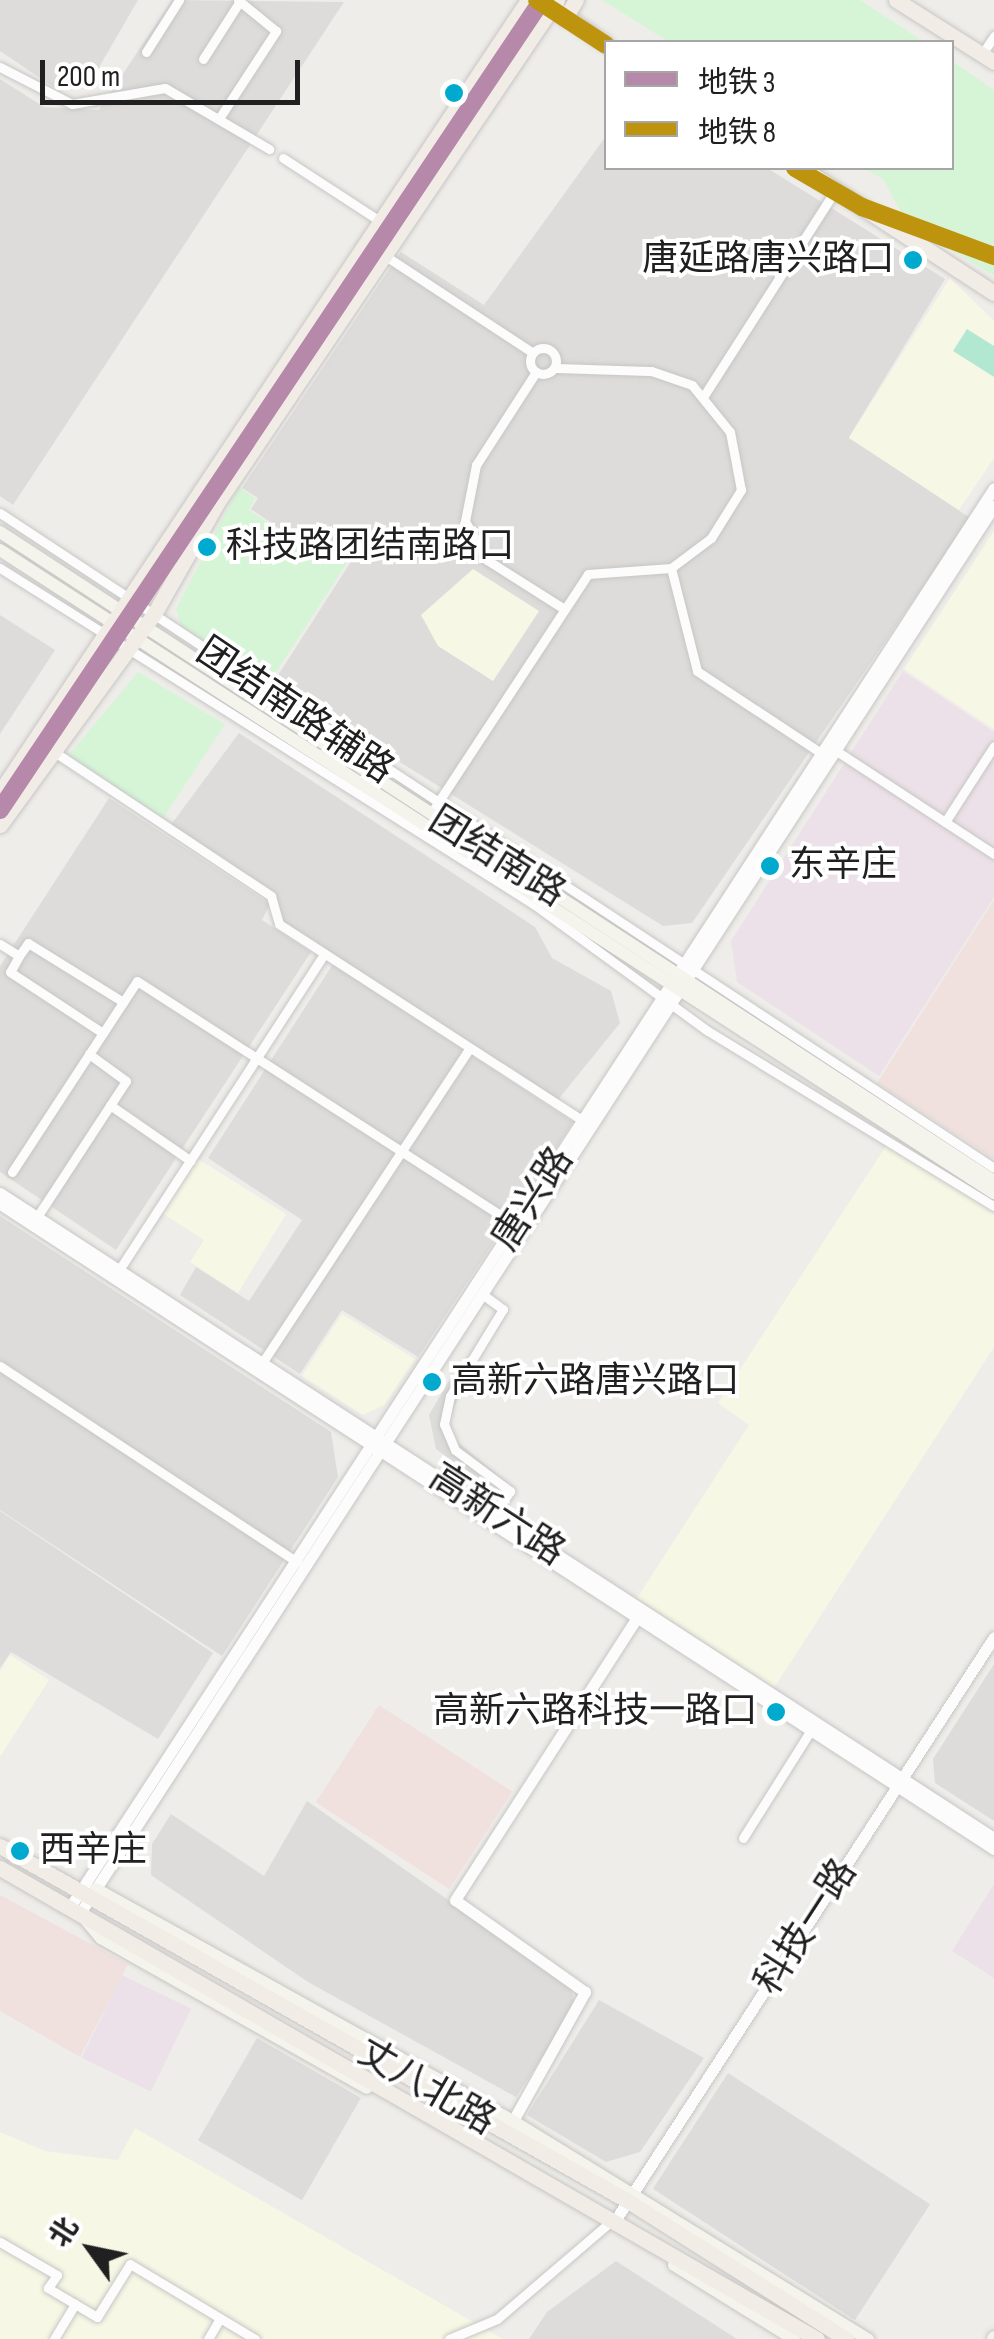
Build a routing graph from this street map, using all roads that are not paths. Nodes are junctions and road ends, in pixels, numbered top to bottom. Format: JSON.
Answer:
{"nodes":[{"id":1,"x":180,"y":0,"type":"edge"},
{"id":2,"x":239,"y":0,"type":"edge"},
{"id":3,"x":528,"y":0,"type":"edge"},
{"id":4,"x":576,"y":0,"type":"edge"},
{"id":5,"x":896,"y":0,"type":"edge"},
{"id":6,"x":554,"y":7,"type":"edge"},
{"id":7,"x":994,"y":36,"type":"edge"},
{"id":8,"x":604,"y":43,"type":"edge"},
{"id":9,"x":146,"y":52,"type":"dead end"},
{"id":10,"x":988,"y":58,"type":"edge"},
{"id":11,"x":202,"y":59,"type":"dead end"},
{"id":12,"x":0,"y":67,"type":"edge"},
{"id":13,"x":220,"y":117,"type":"junction"},
{"id":14,"x":269,"y":149,"type":"dead end"},
{"id":15,"x":283,"y":158,"type":"dead end"},
{"id":16,"x":805,"y":170,"type":"edge"},
{"id":17,"x":836,"y":189,"type":"junction"},
{"id":18,"x":382,"y":223,"type":"junction"},
{"id":19,"x":382,"y":253,"type":"junction"},
{"id":20,"x":974,"y":280,"type":"junction"},
{"id":21,"x":994,"y":289,"type":"edge"},
{"id":22,"x":994,"y":302,"type":"edge"},
{"id":23,"x":533,"y":353,"type":"junction"},
{"id":24,"x":554,"y":368,"type":"junction"},
{"id":25,"x":536,"y":372,"type":"junction"},
{"id":26,"x":705,"y":394,"type":"junction"},
{"id":27,"x":994,"y":488,"type":"edge"},
{"id":28,"x":994,"y":506,"type":"edge"},
{"id":29,"x":0,"y":513,"type":"edge"},
{"id":30,"x":0,"y":532,"type":"edge"},
{"id":31,"x":0,"y":550,"type":"edge"},
{"id":32,"x":0,"y":568,"type":"edge"},
{"id":33,"x":671,"y":568,"type":"junction"},
{"id":34,"x":127,"y":603,"type":"junction"},
{"id":35,"x":561,"y":607,"type":"junction"},
{"id":36,"x":151,"y":619,"type":"junction"},
{"id":37,"x":108,"y":631,"type":"junction"},
{"id":38,"x":132,"y":646,"type":"junction"},
{"id":39,"x":994,"y":746,"type":"edge"},
{"id":40,"x":52,"y":750,"type":"junction"},
{"id":41,"x":829,"y":754,"type":"junction"},
{"id":42,"x":0,"y":792,"type":"edge"},
{"id":43,"x":433,"y":810,"type":"junction"},
{"id":44,"x":945,"y":822,"type":"junction"},
{"id":45,"x":0,"y":825,"type":"edge"},
{"id":46,"x":994,"y":854,"type":"edge"},
{"id":47,"x":0,"y":944,"type":"edge"},
{"id":48,"x":324,"y":954,"type":"junction"},
{"id":49,"x":19,"y":956,"type":"junction"},
{"id":50,"x":687,"y":969,"type":"junction"},
{"id":51,"x":669,"y":997,"type":"junction"},
{"id":52,"x":123,"y":1002,"type":"junction"},
{"id":53,"x":103,"y":1033,"type":"junction"},
{"id":54,"x":470,"y":1048,"type":"junction"},
{"id":55,"x":90,"y":1054,"type":"junction"},
{"id":56,"x":257,"y":1058,"type":"junction"},
{"id":57,"x":110,"y":1105,"type":"junction"},
{"id":58,"x":587,"y":1124,"type":"junction"},
{"id":59,"x":402,"y":1152,"type":"junction"},
{"id":60,"x":191,"y":1161,"type":"junction"},
{"id":61,"x":994,"y":1168,"type":"edge"},
{"id":62,"x":12,"y":1172,"type":"dead end"},
{"id":63,"x":994,"y":1182,"type":"edge"},
{"id":64,"x":0,"y":1193,"type":"edge"},
{"id":65,"x":994,"y":1193,"type":"edge"},
{"id":66,"x":0,"y":1204,"type":"edge"},
{"id":67,"x":994,"y":1206,"type":"edge"},
{"id":68,"x":34,"y":1221,"type":"junction"},
{"id":69,"x":520,"y":1226,"type":"junction"},
{"id":70,"x":119,"y":1270,"type":"junction"},
{"id":71,"x":482,"y":1294,"type":"junction"},
{"id":72,"x":262,"y":1364,"type":"junction"},
{"id":73,"x":0,"y":1366,"type":"edge"},
{"id":74,"x":380,"y":1444,"type":"junction"},
{"id":75,"x":495,"y":1513,"type":"junction"},
{"id":76,"x":297,"y":1562,"type":"junction"},
{"id":77,"x":639,"y":1613,"type":"junction"},
{"id":78,"x":994,"y":1638,"type":"edge"},
{"id":79,"x":812,"y":1730,"type":"junction"},
{"id":80,"x":900,"y":1783,"type":"junction"},
{"id":81,"x":743,"y":1838,"type":"dead end"},
{"id":82,"x":994,"y":1838,"type":"edge"},
{"id":83,"x":0,"y":1846,"type":"edge"},
{"id":84,"x":994,"y":1850,"type":"edge"},
{"id":85,"x":0,"y":1868,"type":"edge"},
{"id":86,"x":89,"y":1892,"type":"junction"},
{"id":87,"x":75,"y":1910,"type":"junction"},
{"id":88,"x":509,"y":2126,"type":"junction"},
{"id":89,"x":630,"y":2197,"type":"junction"},
{"id":90,"x":613,"y":2220,"type":"junction"},
{"id":91,"x":0,"y":2242,"type":"edge"},
{"id":92,"x":75,"y":2304,"type":"junction"},
{"id":93,"x":220,"y":2318,"type":"junction"},
{"id":94,"x":54,"y":2339,"type":"edge"},
{"id":95,"x":208,"y":2339,"type":"edge"},
{"id":96,"x":256,"y":2339,"type":"edge"},
{"id":97,"x":449,"y":2339,"type":"edge"},
{"id":98,"x":794,"y":2339,"type":"edge"},
{"id":99,"x":817,"y":2339,"type":"edge"},
{"id":100,"x":846,"y":2339,"type":"edge"},
{"id":101,"x":868,"y":2339,"type":"edge"}],
"edges":[{"from":1,"to":9,"type":"street"},
{"from":2,"to":11,"type":"street"},
{"from":2,"to":13,"type":"street"},
{"from":3,"to":6,"type":"main road"},
{"from":3,"to":18,"type":"main road"},
{"from":4,"to":6,"type":"main road"},
{"from":5,"to":10,"type":"main road"},
{"from":6,"to":8,"type":"main road"},
{"from":6,"to":19,"type":"main road"},
{"from":7,"to":10,"type":"street"},
{"from":12,"to":13,"type":"street"},
{"from":13,"to":14,"type":"street"},
{"from":15,"to":18,"type":"street"},
{"from":16,"to":17,"type":"main road"},
{"from":17,"to":20,"type":"main road"},
{"from":17,"to":26,"type":"street"},
{"from":18,"to":34,"type":"main road"},
{"from":19,"to":23,"type":"street"},
{"from":19,"to":36,"type":"main road"},
{"from":20,"to":21,"type":"main road"},
{"from":20,"to":22,"type":"main road"},
{"from":23,"to":24,"type":"street"},
{"from":23,"to":25,"type":"street"},
{"from":24,"to":25,"type":"street"},
{"from":24,"to":26,"type":"street"},
{"from":25,"to":35,"type":"street"},
{"from":26,"to":33,"type":"street"},
{"from":27,"to":41,"type":"street","name":"唐兴路"},
{"from":28,"to":41,"type":"street","name":"唐兴路"},
{"from":29,"to":34,"type":"street"},
{"from":30,"to":34,"type":"main road","name":"团结南路"},
{"from":31,"to":37,"type":"main road","name":"团结南路"},
{"from":32,"to":37,"type":"street"},
{"from":33,"to":35,"type":"street"},
{"from":33,"to":41,"type":"street"},
{"from":34,"to":36,"type":"main road","name":"团结南路"},
{"from":34,"to":37,"type":"main road"},
{"from":35,"to":43,"type":"street"},
{"from":36,"to":38,"type":"main road"},
{"from":36,"to":43,"type":"main road","name":"团结南路"},
{"from":37,"to":38,"type":"main road","name":"团结南路"},
{"from":37,"to":42,"type":"main road"},
{"from":38,"to":40,"type":"main road"},
{"from":38,"to":51,"type":"main road","name":"团结南路"},
{"from":39,"to":44,"type":"street"},
{"from":40,"to":45,"type":"main road"},
{"from":40,"to":48,"type":"street"},
{"from":41,"to":44,"type":"street"},
{"from":41,"to":50,"type":"street","name":"唐兴路"},
{"from":43,"to":50,"type":"main road","name":"团结南路"},
{"from":44,"to":46,"type":"street"},
{"from":47,"to":49,"type":"street"},
{"from":48,"to":54,"type":"street"},
{"from":48,"to":56,"type":"street"},
{"from":49,"to":52,"type":"street"},
{"from":49,"to":53,"type":"street"},
{"from":50,"to":51,"type":"street","name":"唐兴路"},
{"from":50,"to":61,"type":"street"},
{"from":50,"to":63,"type":"main road","name":"团结南路"},
{"from":51,"to":58,"type":"street","name":"唐兴路"},
{"from":51,"to":65,"type":"main road","name":"团结南路"},
{"from":51,"to":67,"type":"street"},
{"from":52,"to":53,"type":"street"},
{"from":52,"to":56,"type":"street"},
{"from":53,"to":55,"type":"street"},
{"from":54,"to":58,"type":"street"},
{"from":54,"to":59,"type":"street"},
{"from":55,"to":57,"type":"street"},
{"from":55,"to":62,"type":"street"},
{"from":56,"to":59,"type":"street"},
{"from":56,"to":60,"type":"street"},
{"from":57,"to":60,"type":"street"},
{"from":57,"to":68,"type":"street"},
{"from":58,"to":69,"type":"street","name":"唐兴路"},
{"from":59,"to":69,"type":"street"},
{"from":59,"to":72,"type":"street"},
{"from":60,"to":70,"type":"street"},
{"from":64,"to":68,"type":"street","name":"高新六路"},
{"from":66,"to":68,"type":"street","name":"高新六路"},
{"from":68,"to":70,"type":"street","name":"高新六路"},
{"from":68,"to":74,"type":"street","name":"高新六路"},
{"from":69,"to":71,"type":"street","name":"唐兴路"},
{"from":69,"to":74,"type":"street","name":"唐兴路"},
{"from":70,"to":72,"type":"street","name":"高新六路"},
{"from":71,"to":74,"type":"street","name":"唐兴路"},
{"from":71,"to":75,"type":"street"},
{"from":72,"to":74,"type":"street","name":"高新六路"},
{"from":73,"to":76,"type":"street"},
{"from":74,"to":75,"type":"street","name":"高新六路"},
{"from":74,"to":76,"type":"street","name":"唐兴路"},
{"from":74,"to":77,"type":"street","name":"高新六路"},
{"from":74,"to":86,"type":"street","name":"唐兴路"},
{"from":75,"to":77,"type":"street","name":"高新六路"},
{"from":76,"to":86,"type":"street","name":"唐兴路"},
{"from":77,"to":79,"type":"street","name":"高新六路"},
{"from":77,"to":80,"type":"street","name":"高新六路"},
{"from":77,"to":88,"type":"street"},
{"from":78,"to":80,"type":"street","name":"科技一路"},
{"from":79,"to":80,"type":"street","name":"高新六路"},
{"from":79,"to":81,"type":"street"},
{"from":80,"to":82,"type":"street","name":"高新六路"},
{"from":80,"to":84,"type":"street","name":"高新六路"},
{"from":80,"to":89,"type":"street","name":"科技一路"},
{"from":83,"to":86,"type":"main road","name":"丈八北路"},
{"from":85,"to":87,"type":"main road","name":"丈八北路"},
{"from":86,"to":87,"type":"street","name":"唐兴路"},
{"from":86,"to":88,"type":"main road","name":"丈八北路"},
{"from":87,"to":90,"type":"main road","name":"丈八北路"},
{"from":88,"to":89,"type":"main road","name":"丈八北路"},
{"from":89,"to":90,"type":"street","name":"科技一路"},
{"from":89,"to":100,"type":"main road","name":"丈八北路"},
{"from":89,"to":101,"type":"main road"},
{"from":90,"to":97,"type":"street"},
{"from":90,"to":98,"type":"main road"},
{"from":90,"to":99,"type":"main road","name":"丈八北路"},
{"from":91,"to":92,"type":"street"},
{"from":92,"to":93,"type":"street"},
{"from":92,"to":94,"type":"street"},
{"from":93,"to":95,"type":"street"},
{"from":93,"to":96,"type":"street"}]}
